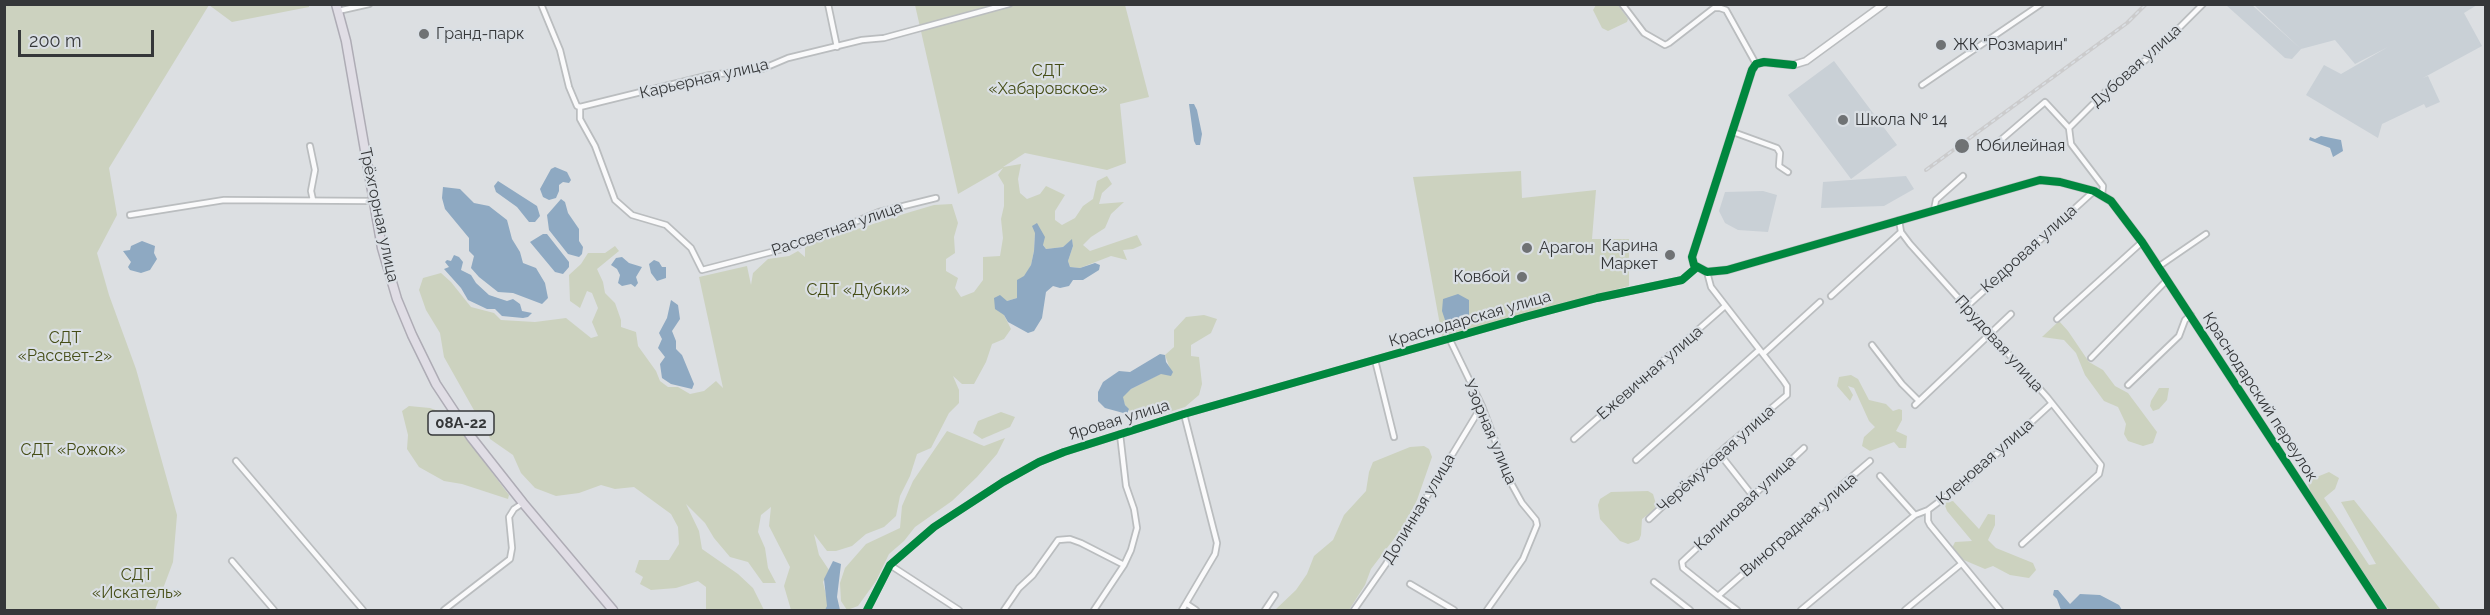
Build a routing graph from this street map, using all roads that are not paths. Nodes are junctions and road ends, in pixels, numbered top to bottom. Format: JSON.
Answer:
{"nodes":[{"id":1,"x":369,"y":4,"type":"edge"},
{"id":2,"x":541,"y":4,"type":"edge"},
{"id":3,"x":828,"y":4,"type":"edge"},
{"id":4,"x":1009,"y":4,"type":"edge"},
{"id":5,"x":1622,"y":4,"type":"edge"},
{"id":6,"x":1884,"y":4,"type":"edge"},
{"id":7,"x":2041,"y":4,"type":"edge"},
{"id":8,"x":2204,"y":4,"type":"edge"},
{"id":9,"x":359,"y":5,"type":"edge"},
{"id":10,"x":337,"y":8,"type":"edge"},
{"id":11,"x":837,"y":47,"type":"junction"},
{"id":12,"x":1756,"y":64,"type":"junction"},
{"id":13,"x":1922,"y":85,"type":"dead end"},
{"id":14,"x":580,"y":107,"type":"junction"},
{"id":15,"x":2068,"y":128,"type":"junction"},
{"id":16,"x":1733,"y":132,"type":"junction"},
{"id":17,"x":1995,"y":145,"type":"dead end"},
{"id":18,"x":310,"y":147,"type":"dead end"},
{"id":19,"x":1788,"y":172,"type":"dead end"},
{"id":20,"x":1963,"y":176,"type":"dead end"},
{"id":21,"x":2094,"y":191,"type":"junction"},
{"id":22,"x":2102,"y":195,"type":"junction"},
{"id":23,"x":936,"y":198,"type":"dead end"},
{"id":24,"x":313,"y":200,"type":"junction"},
{"id":25,"x":372,"y":201,"type":"junction"},
{"id":26,"x":1934,"y":210,"type":"junction"},
{"id":27,"x":130,"y":215,"type":"dead end"},
{"id":28,"x":1899,"y":220,"type":"junction"},
{"id":29,"x":1901,"y":232,"type":"junction"},
{"id":30,"x":2206,"y":234,"type":"dead end"},
{"id":31,"x":2142,"y":242,"type":"junction"},
{"id":32,"x":1697,"y":267,"type":"junction"},
{"id":33,"x":2158,"y":267,"type":"junction"},
{"id":34,"x":1707,"y":272,"type":"junction"},
{"id":35,"x":2167,"y":280,"type":"junction"},
{"id":36,"x":1831,"y":296,"type":"dead end"},
{"id":37,"x":1820,"y":302,"type":"dead end"},
{"id":38,"x":1725,"y":306,"type":"junction"},
{"id":39,"x":1965,"y":308,"type":"junction"},
{"id":40,"x":2011,"y":314,"type":"dead end"},
{"id":41,"x":2191,"y":315,"type":"junction"},
{"id":42,"x":2057,"y":319,"type":"dead end"},
{"id":43,"x":1989,"y":334,"type":"junction"},
{"id":44,"x":1450,"y":340,"type":"junction"},
{"id":45,"x":1872,"y":345,"type":"dead end"},
{"id":46,"x":1761,"y":352,"type":"junction"},
{"id":47,"x":2091,"y":358,"type":"dead end"},
{"id":48,"x":1375,"y":360,"type":"junction"},
{"id":49,"x":2127,"y":385,"type":"dead end"},
{"id":50,"x":1248,"y":396,"type":"joint"},
{"id":51,"x":2051,"y":404,"type":"junction"},
{"id":52,"x":1482,"y":406,"type":"junction"},
{"id":53,"x":1184,"y":414,"type":"junction"},
{"id":54,"x":1120,"y":434,"type":"junction"},
{"id":55,"x":1394,"y":437,"type":"dead end"},
{"id":56,"x":1574,"y":439,"type":"dead end"},
{"id":57,"x":1804,"y":448,"type":"dead end"},
{"id":58,"x":1719,"y":453,"type":"junction"},
{"id":59,"x":1635,"y":460,"type":"dead end"},
{"id":60,"x":236,"y":461,"type":"dead end"},
{"id":61,"x":1870,"y":461,"type":"dead end"},
{"id":62,"x":1880,"y":476,"type":"dead end"},
{"id":63,"x":1752,"y":495,"type":"junction"},
{"id":64,"x":523,"y":503,"type":"junction"},
{"id":65,"x":1928,"y":510,"type":"junction"},
{"id":66,"x":1916,"y":514,"type":"junction"},
{"id":67,"x":1649,"y":519,"type":"dead end"},
{"id":68,"x":2022,"y":544,"type":"dead end"},
{"id":69,"x":232,"y":561,"type":"dead end"},
{"id":70,"x":1961,"y":564,"type":"junction"},
{"id":71,"x":890,"y":565,"type":"junction"},
{"id":72,"x":1124,"y":565,"type":"junction"},
{"id":73,"x":1654,"y":582,"type":"dead end"},
{"id":74,"x":1410,"y":584,"type":"dead end"},
{"id":75,"x":1275,"y":595,"type":"dead end"},
{"id":76,"x":1718,"y":596,"type":"junction"},
{"id":77,"x":1187,"y":604,"type":"junction"},
{"id":78,"x":274,"y":610,"type":"edge"},
{"id":79,"x":363,"y":610,"type":"edge"},
{"id":80,"x":444,"y":610,"type":"edge"},
{"id":81,"x":613,"y":610,"type":"edge"},
{"id":82,"x":867,"y":610,"type":"edge"},
{"id":83,"x":959,"y":610,"type":"edge"},
{"id":84,"x":1004,"y":610,"type":"edge"},
{"id":85,"x":1094,"y":610,"type":"edge"},
{"id":86,"x":1182,"y":610,"type":"edge"},
{"id":87,"x":1196,"y":610,"type":"edge"},
{"id":88,"x":1265,"y":610,"type":"edge"},
{"id":89,"x":1354,"y":610,"type":"edge"},
{"id":90,"x":1454,"y":610,"type":"edge"},
{"id":91,"x":1487,"y":610,"type":"edge"},
{"id":92,"x":1690,"y":610,"type":"edge"},
{"id":93,"x":1737,"y":610,"type":"edge"},
{"id":94,"x":1801,"y":610,"type":"edge"},
{"id":95,"x":1905,"y":610,"type":"edge"},
{"id":96,"x":2000,"y":610,"type":"edge"},
{"id":97,"x":2383,"y":610,"type":"edge"}],
"edges":[{"from":1,"to":9,"type":"street"},
{"from":2,"to":14,"type":"street"},
{"from":3,"to":11,"type":"street"},
{"from":4,"to":11,"type":"street","name":"Карьерная улица"},
{"from":5,"to":12,"type":"street"},
{"from":6,"to":12,"type":"street"},
{"from":7,"to":13,"type":"street"},
{"from":8,"to":15,"type":"street","name":"Дубовая улица"},
{"from":9,"to":10,"type":"street"},
{"from":10,"to":25,"type":"highway","name":"Трёхгорная улица","number":"08А-22"},
{"from":11,"to":14,"type":"street","name":"Карьерная улица"},
{"from":12,"to":16,"type":"street"},
{"from":14,"to":23,"type":"street","name":"Рассветная улица"},
{"from":15,"to":17,"type":"street"},
{"from":15,"to":22,"type":"street"},
{"from":16,"to":19,"type":"street"},
{"from":16,"to":32,"type":"street"},
{"from":18,"to":24,"type":"street"},
{"from":20,"to":26,"type":"street"},
{"from":21,"to":22,"type":"street","name":"Краснодарский переулок"},
{"from":21,"to":26,"type":"street","name":"Краснодарский переулок"},
{"from":21,"to":39,"type":"street","name":"Кедровая улица"},
{"from":22,"to":31,"type":"street","name":"Краснодарский переулок"},
{"from":24,"to":25,"type":"street"},
{"from":24,"to":27,"type":"street"},
{"from":25,"to":64,"type":"highway","name":"Трёхгорная улица","number":"08А-22"},
{"from":26,"to":28,"type":"street","name":"Краснодарский переулок"},
{"from":28,"to":29,"type":"street"},
{"from":28,"to":34,"type":"street","name":"Краснодарский переулок"},
{"from":29,"to":36,"type":"street"},
{"from":29,"to":39,"type":"street","name":"Прудовая улица"},
{"from":30,"to":33,"type":"street"},
{"from":31,"to":33,"type":"street","name":"Краснодарский переулок"},
{"from":31,"to":42,"type":"street"},
{"from":32,"to":34,"type":"street"},
{"from":32,"to":44,"type":"street","name":"Краснодарская улица"},
{"from":33,"to":35,"type":"street","name":"Краснодарский переулок"},
{"from":34,"to":38,"type":"street"},
{"from":35,"to":41,"type":"street","name":"Краснодарский переулок"},
{"from":35,"to":47,"type":"street"},
{"from":37,"to":46,"type":"street"},
{"from":38,"to":46,"type":"street"},
{"from":38,"to":56,"type":"street","name":"Ежевичная улица"},
{"from":39,"to":43,"type":"street","name":"Прудовая улица"},
{"from":40,"to":43,"type":"street"},
{"from":41,"to":49,"type":"street"},
{"from":41,"to":97,"type":"street","name":"Краснодарский переулок"},
{"from":43,"to":45,"type":"street"},
{"from":43,"to":51,"type":"street","name":"Прудовая улица"},
{"from":44,"to":48,"type":"street","name":"Краснодарская улица"},
{"from":44,"to":52,"type":"street","name":"Узорная улица"},
{"from":46,"to":58,"type":"street","name":"Черёмуховая улица"},
{"from":46,"to":59,"type":"street"},
{"from":48,"to":50,"type":"street","name":"Краснодарская улица"},
{"from":48,"to":55,"type":"street"},
{"from":50,"to":53,"type":"street","name":"Яровая улица"},
{"from":51,"to":65,"type":"street","name":"Кленовая улица"},
{"from":51,"to":68,"type":"street","name":"Прудовая улица"},
{"from":52,"to":89,"type":"street","name":"Долинная улица"},
{"from":52,"to":91,"type":"street","name":"Узорная улица"},
{"from":53,"to":54,"type":"street","name":"Яровая улица"},
{"from":53,"to":77,"type":"street"},
{"from":54,"to":71,"type":"street","name":"Яровая улица"},
{"from":54,"to":72,"type":"street"},
{"from":57,"to":63,"type":"street","name":"Калиновая улица"},
{"from":58,"to":63,"type":"street"},
{"from":58,"to":67,"type":"street","name":"Черёмуховая улица"},
{"from":60,"to":79,"type":"street"},
{"from":61,"to":76,"type":"street","name":"Виноградная улица"},
{"from":62,"to":66,"type":"street"},
{"from":63,"to":76,"type":"street","name":"Калиновая улица"},
{"from":64,"to":80,"type":"street"},
{"from":64,"to":81,"type":"highway","name":"Трёхгорная улица","number":"08А-22"},
{"from":65,"to":66,"type":"street","name":"Кленовая улица"},
{"from":65,"to":70,"type":"street"},
{"from":66,"to":94,"type":"street"},
{"from":69,"to":78,"type":"street"},
{"from":70,"to":95,"type":"street"},
{"from":70,"to":96,"type":"street"},
{"from":71,"to":82,"type":"street"},
{"from":71,"to":83,"type":"street"},
{"from":72,"to":84,"type":"street"},
{"from":72,"to":85,"type":"street"},
{"from":73,"to":92,"type":"street"},
{"from":74,"to":90,"type":"street"},
{"from":75,"to":88,"type":"street"},
{"from":76,"to":93,"type":"street"},
{"from":77,"to":86,"type":"street"},
{"from":77,"to":87,"type":"street"}]}
